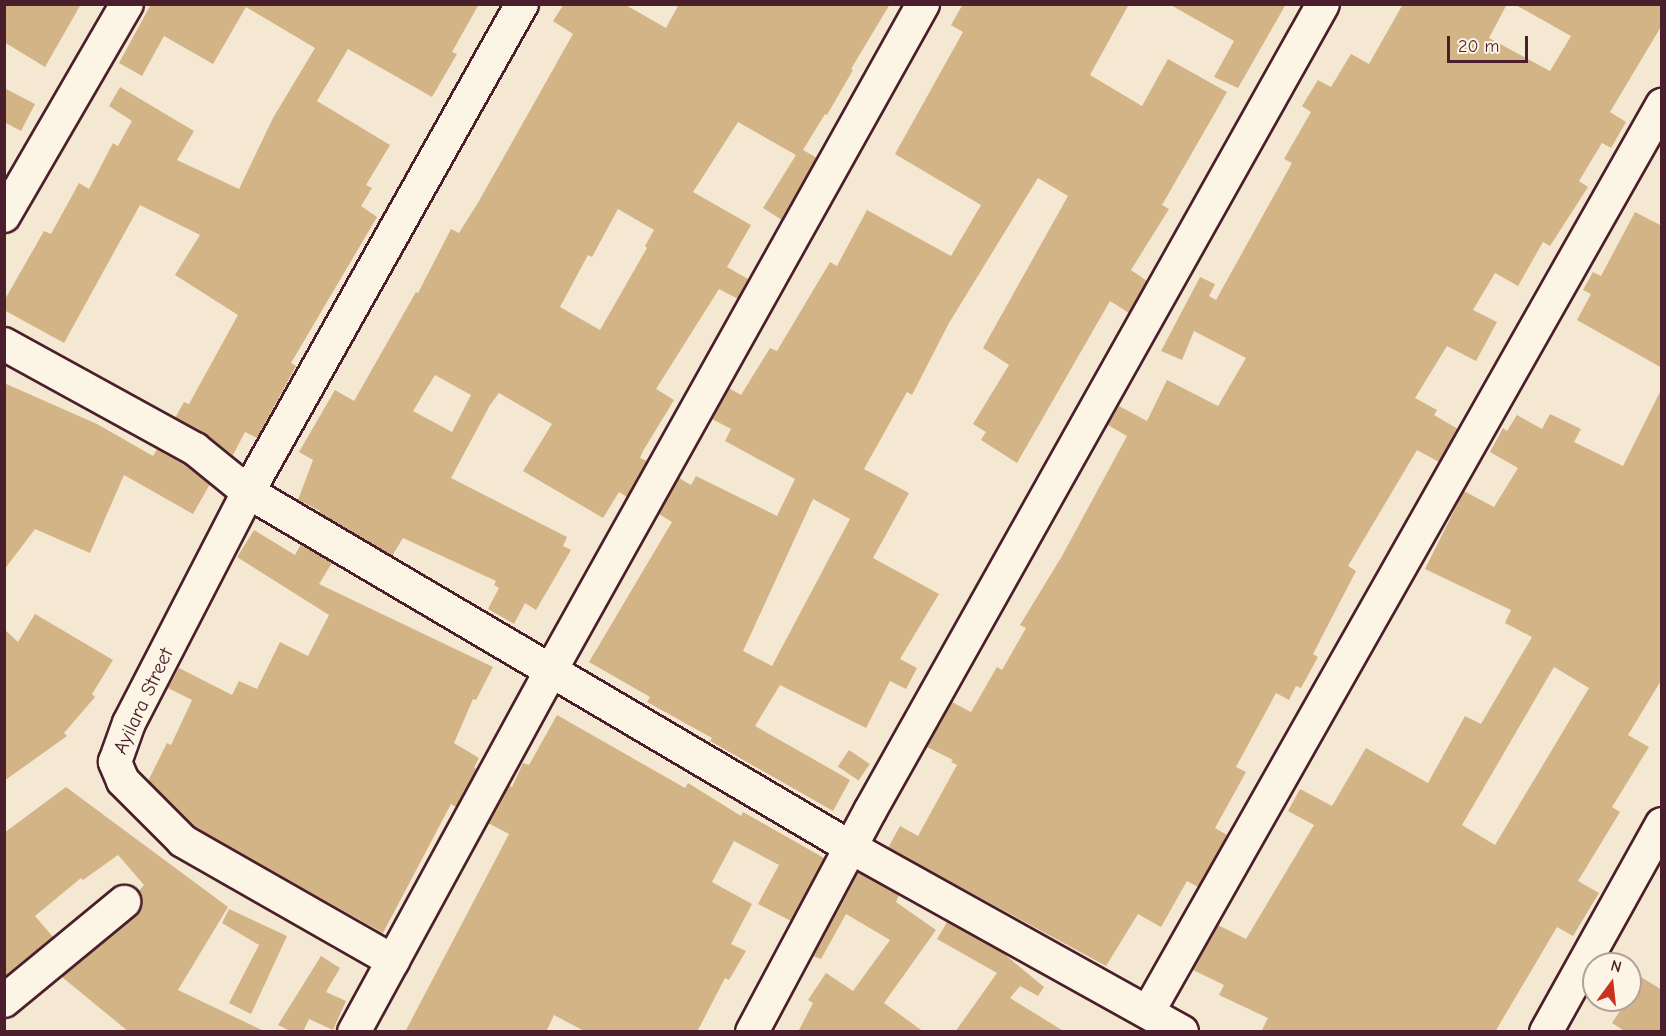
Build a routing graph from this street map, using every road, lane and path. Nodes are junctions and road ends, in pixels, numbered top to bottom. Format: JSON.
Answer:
{"nodes":[{"id":1,"x":127,"y":4,"type":"edge"},
{"id":2,"x":522,"y":4,"type":"edge"},
{"id":3,"x":923,"y":4,"type":"edge"},
{"id":4,"x":1323,"y":4,"type":"edge"},
{"id":5,"x":1662,"y":105,"type":"edge"},
{"id":6,"x":4,"y":216,"type":"edge"},
{"id":7,"x":4,"y":344,"type":"edge"},
{"id":8,"x":248,"y":492,"type":"junction"},
{"id":9,"x":551,"y":670,"type":"junction"},
{"id":10,"x":1662,"y":824,"type":"edge"},
{"id":11,"x":850,"y":847,"type":"junction"},
{"id":12,"x":124,"y":902,"type":"dead end"},
{"id":13,"x":393,"y":961,"type":"junction"},
{"id":14,"x":4,"y":1001,"type":"edge"},
{"id":15,"x":1148,"y":1012,"type":"junction"},
{"id":16,"x":354,"y":1032,"type":"edge"},
{"id":17,"x":752,"y":1032,"type":"edge"},
{"id":18,"x":1182,"y":1032,"type":"edge"},
{"id":19,"x":1546,"y":1032,"type":"edge"}],
"edges":[{"from":1,"to":6,"type":"street"},
{"from":2,"to":8,"type":"street","name":"Ayilara Street"},
{"from":3,"to":9,"type":"street"},
{"from":4,"to":11,"type":"street"},
{"from":5,"to":15,"type":"street"},
{"from":7,"to":8,"type":"street"},
{"from":8,"to":9,"type":"street"},
{"from":8,"to":13,"type":"street","name":"Ayilara Street"},
{"from":9,"to":11,"type":"street"},
{"from":9,"to":13,"type":"street"},
{"from":10,"to":19,"type":"street"},
{"from":11,"to":15,"type":"street"},
{"from":11,"to":17,"type":"street"},
{"from":12,"to":14,"type":"street"},
{"from":13,"to":16,"type":"street"},
{"from":15,"to":18,"type":"street"}]}
